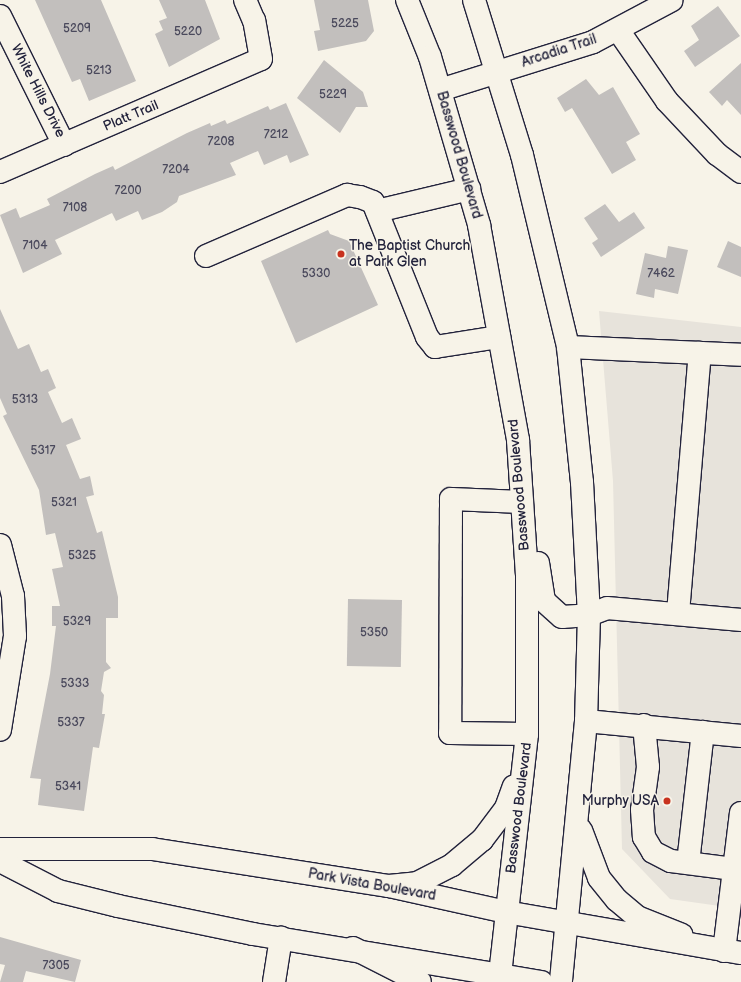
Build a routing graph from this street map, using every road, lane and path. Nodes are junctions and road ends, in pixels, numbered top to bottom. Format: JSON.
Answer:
{"nodes":[{"id":1,"x":245,"y":0,"type":"edge"},
{"id":2,"x":407,"y":0,"type":"edge"},
{"id":3,"x":474,"y":0,"type":"edge"},
{"id":4,"x":672,"y":0,"type":"edge"},
{"id":5,"x":0,"y":16,"type":"edge"},
{"id":6,"x":618,"y":30,"type":"junction"},
{"id":7,"x":498,"y":70,"type":"junction"},
{"id":8,"x":440,"y":90,"type":"junction"},
{"id":9,"x":64,"y":144,"type":"junction"},
{"id":10,"x":0,"y":172,"type":"edge"},
{"id":11,"x":741,"y":172,"type":"edge"},
{"id":12,"x":469,"y":189,"type":"junction"},
{"id":13,"x":377,"y":211,"type":"junction"},
{"id":14,"x":206,"y":256,"type":"dead end"},
{"id":15,"x":498,"y":337,"type":"junction"},
{"id":16,"x":568,"y":347,"type":"junction"},
{"id":17,"x":700,"y":353,"type":"junction"},
{"id":18,"x":741,"y":355,"type":"edge"},
{"id":19,"x":518,"y":440,"type":"junction"},
{"id":20,"x":522,"y":502,"type":"junction"},
{"id":21,"x":0,"y":545,"type":"edge"},
{"id":22,"x":678,"y":613,"type":"junction"},
{"id":23,"x":589,"y":615,"type":"junction"},
{"id":24,"x":741,"y":620,"type":"edge"},
{"id":25,"x":586,"y":721,"type":"junction"},
{"id":26,"x":644,"y":725,"type":"junction"},
{"id":27,"x":0,"y":730,"type":"edge"},
{"id":28,"x":703,"y":732,"type":"junction"},
{"id":29,"x":528,"y":734,"type":"junction"},
{"id":30,"x":741,"y":736,"type":"edge"},
{"id":31,"x":524,"y":762,"type":"junction"},
{"id":32,"x":741,"y":813,"type":"edge"},
{"id":33,"x":578,"y":824,"type":"junction"},
{"id":34,"x":0,"y":849,"type":"edge"},
{"id":35,"x":0,"y":861,"type":"edge"},
{"id":36,"x":688,"y":863,"type":"junction"},
{"id":37,"x":738,"y":869,"type":"edge"},
{"id":38,"x":388,"y":886,"type":"junction"},
{"id":39,"x":506,"y":912,"type":"junction"},
{"id":40,"x":568,"y":924,"type":"junction"},
{"id":41,"x":281,"y":938,"type":"junction"},
{"id":42,"x":353,"y":948,"type":"junction"},
{"id":43,"x":732,"y":952,"type":"edge"},
{"id":44,"x":499,"y":978,"type":"edge"},
{"id":45,"x":274,"y":982,"type":"edge"},
{"id":46,"x":420,"y":982,"type":"edge"},
{"id":47,"x":541,"y":982,"type":"edge"},
{"id":48,"x":562,"y":982,"type":"edge"}],
"edges":[{"from":1,"to":9,"type":"main road","name":"Platt Trail"},
{"from":2,"to":8,"type":"main road","name":"Basswood Boulevard"},
{"from":3,"to":7,"type":"main road"},
{"from":4,"to":6,"type":"main road","name":"Arcadia Trail"},
{"from":5,"to":9,"type":"main road","name":"White Hills Drive"},
{"from":6,"to":7,"type":"main road","name":"Arcadia Trail"},
{"from":6,"to":11,"type":"main road"},
{"from":7,"to":8,"type":"main road","name":"Arcadia Trail"},
{"from":7,"to":16,"type":"main road"},
{"from":8,"to":12,"type":"main road","name":"Basswood Boulevard"},
{"from":9,"to":10,"type":"main road","name":"Platt Trail"},
{"from":12,"to":13,"type":"main road"},
{"from":12,"to":15,"type":"main road","name":"Basswood Boulevard"},
{"from":13,"to":14,"type":"main road"},
{"from":13,"to":15,"type":"main road"},
{"from":15,"to":19,"type":"main road","name":"Basswood Boulevard"},
{"from":16,"to":17,"type":"main road"},
{"from":16,"to":23,"type":"main road"},
{"from":17,"to":18,"type":"main road"},
{"from":17,"to":22,"type":"main road"},
{"from":19,"to":20,"type":"main road","name":"Basswood Boulevard"},
{"from":19,"to":23,"type":"main road"},
{"from":20,"to":29,"type":"main road","name":"Basswood Boulevard"},
{"from":20,"to":29,"type":"main road"},
{"from":21,"to":27,"type":"main road"},
{"from":22,"to":23,"type":"main road"},
{"from":22,"to":24,"type":"main road"},
{"from":23,"to":25,"type":"main road"},
{"from":25,"to":26,"type":"main road"},
{"from":25,"to":33,"type":"main road"},
{"from":26,"to":28,"type":"main road"},
{"from":26,"to":36,"type":"main road"},
{"from":28,"to":30,"type":"main road"},
{"from":28,"to":36,"type":"main road"},
{"from":29,"to":31,"type":"main road","name":"Basswood Boulevard"},
{"from":31,"to":38,"type":"main road"},
{"from":31,"to":39,"type":"main road","name":"Basswood Boulevard"},
{"from":32,"to":37,"type":"main road"},
{"from":33,"to":40,"type":"main road"},
{"from":33,"to":43,"type":"main road"},
{"from":34,"to":38,"type":"main road","name":"Park Vista Boulevard"},
{"from":35,"to":41,"type":"main road"},
{"from":36,"to":37,"type":"main road"},
{"from":37,"to":43,"type":"main road"},
{"from":38,"to":39,"type":"main road","name":"Park Vista Boulevard"},
{"from":39,"to":40,"type":"main road","name":"Park Vista Boulevard"},
{"from":39,"to":44,"type":"main road","name":"Basswood Boulevard"},
{"from":40,"to":43,"type":"main road","name":"Park Vista Boulevard"},
{"from":40,"to":48,"type":"main road"},
{"from":41,"to":42,"type":"main road"},
{"from":41,"to":45,"type":"main road"},
{"from":42,"to":44,"type":"main road"},
{"from":42,"to":46,"type":"main road"},
{"from":44,"to":47,"type":"main road"}]}
